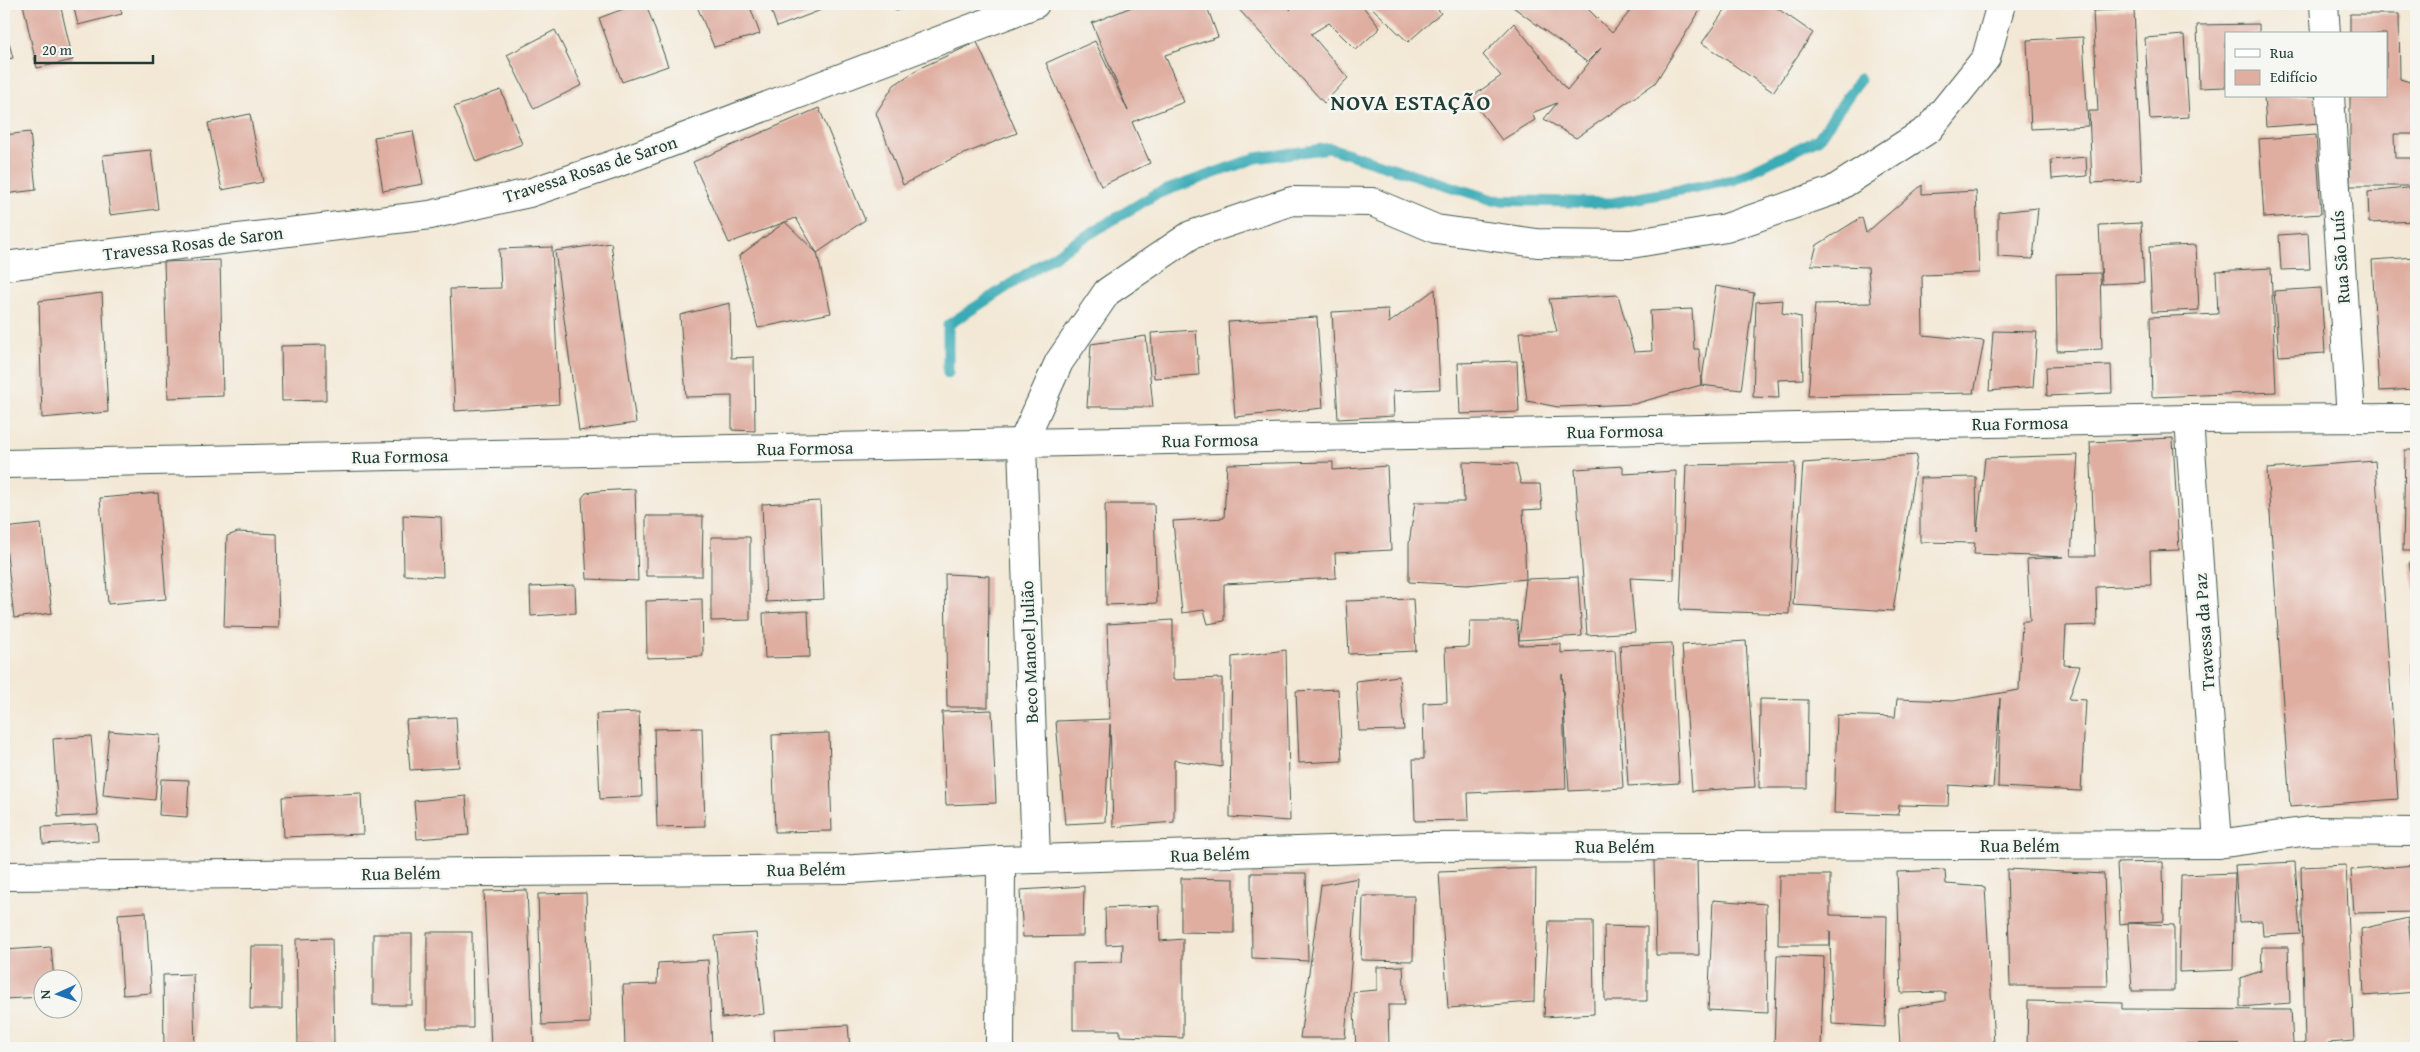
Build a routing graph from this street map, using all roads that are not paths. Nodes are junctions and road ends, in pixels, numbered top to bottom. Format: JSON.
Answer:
{"nodes":[{"id":1,"x":1035,"y":4,"type":"edge"},
{"id":2,"x":2001,"y":4,"type":"edge"},
{"id":3,"x":2324,"y":4,"type":"edge"},
{"id":4,"x":2326,"y":32,"type":"edge"},
{"id":5,"x":2330,"y":98,"type":"edge"},
{"id":6,"x":4,"y":266,"type":"edge"},
{"id":7,"x":2351,"y":418,"type":"junction"},
{"id":8,"x":2416,"y":418,"type":"edge"},
{"id":9,"x":2189,"y":419,"type":"junction"},
{"id":10,"x":1022,"y":444,"type":"junction"},
{"id":11,"x":4,"y":464,"type":"edge"},
{"id":12,"x":2416,"y":832,"type":"edge"},
{"id":13,"x":2218,"y":844,"type":"junction"},
{"id":14,"x":1036,"y":859,"type":"junction"},
{"id":15,"x":1001,"y":860,"type":"junction"},
{"id":16,"x":4,"y":876,"type":"edge"},
{"id":17,"x":1000,"y":1048,"type":"edge"}],
"edges":[{"from":1,"to":6,"type":"street","name":"Travessa Rosas de Saron"},
{"from":2,"to":10,"type":"street"},
{"from":3,"to":4,"type":"street"},
{"from":5,"to":7,"type":"street","name":"Rua São Luís"},
{"from":7,"to":8,"type":"street","name":"Rua Formosa"},
{"from":7,"to":9,"type":"street","name":"Rua Formosa"},
{"from":9,"to":10,"type":"street","name":"Rua Formosa"},
{"from":9,"to":13,"type":"street","name":"Travessa da Paz"},
{"from":10,"to":11,"type":"street","name":"Rua Formosa"},
{"from":10,"to":14,"type":"street","name":"Beco Manoel Julião"},
{"from":12,"to":13,"type":"street","name":"Rua Belém"},
{"from":13,"to":14,"type":"street","name":"Rua Belém"},
{"from":14,"to":15,"type":"street","name":"Rua Belém"},
{"from":15,"to":16,"type":"street","name":"Rua Belém"},
{"from":15,"to":17,"type":"street"}]}
